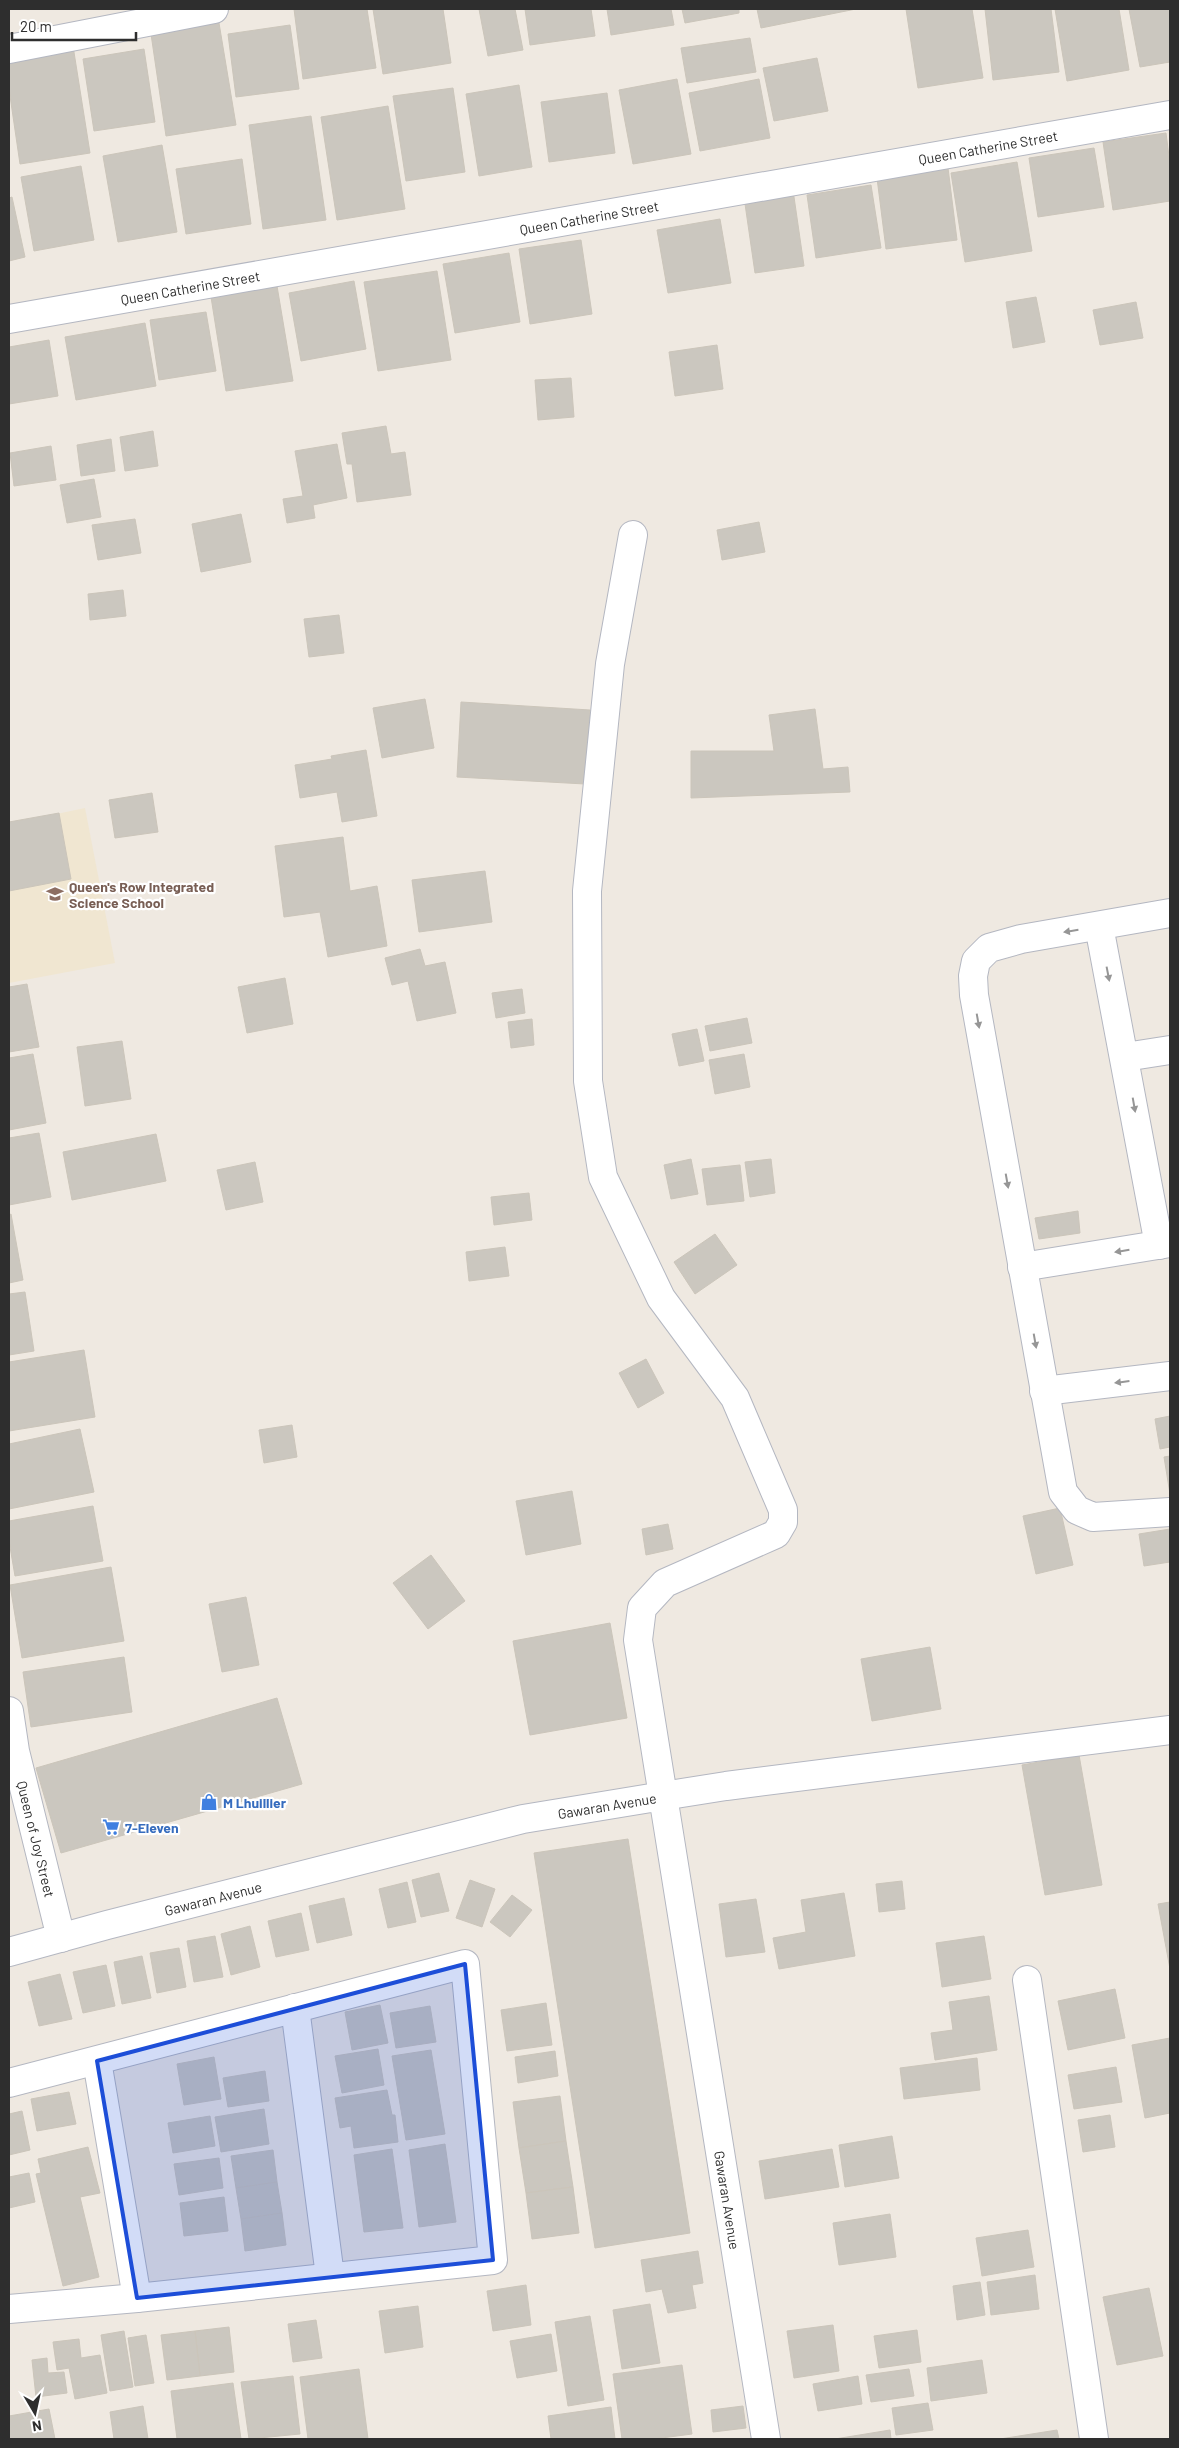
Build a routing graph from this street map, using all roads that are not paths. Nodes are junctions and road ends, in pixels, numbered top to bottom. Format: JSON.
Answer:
{"nodes":[{"id":1,"x":214,"y":9,"type":"edge"},
{"id":2,"x":9,"y":49,"type":"edge"},
{"id":3,"x":1170,"y":115,"type":"edge"},
{"id":4,"x":9,"y":319,"type":"edge"},
{"id":5,"x":632,"y":535,"type":"dead end"},
{"id":6,"x":1170,"y":913,"type":"edge"},
{"id":7,"x":1099,"y":926,"type":"junction"},
{"id":8,"x":1170,"y":1050,"type":"edge"},
{"id":9,"x":1125,"y":1057,"type":"junction"},
{"id":10,"x":1165,"y":1244,"type":"edge"},
{"id":11,"x":1022,"y":1267,"type":"junction"},
{"id":12,"x":1170,"y":1376,"type":"edge"},
{"id":13,"x":1044,"y":1391,"type":"junction"},
{"id":14,"x":1170,"y":1512,"type":"edge"},
{"id":15,"x":9,"y":1711,"type":"edge"},
{"id":16,"x":1170,"y":1730,"type":"edge"},
{"id":17,"x":663,"y":1796,"type":"junction"},
{"id":18,"x":60,"y":1938,"type":"junction"},
{"id":19,"x":9,"y":1952,"type":"edge"},
{"id":20,"x":1027,"y":1980,"type":"dead end"},
{"id":21,"x":295,"y":2008,"type":"junction"},
{"id":22,"x":97,"y":2061,"type":"junction"},
{"id":23,"x":9,"y":2083,"type":"edge"},
{"id":24,"x":330,"y":2276,"type":"junction"},
{"id":25,"x":137,"y":2298,"type":"junction"},
{"id":26,"x":9,"y":2309,"type":"edge"},
{"id":27,"x":766,"y":2439,"type":"edge"},
{"id":28,"x":1094,"y":2439,"type":"edge"}],
"edges":[{"from":1,"to":2,"type":"street"},
{"from":3,"to":4,"type":"street","name":"Queen Catherine Street"},
{"from":5,"to":17,"type":"street"},
{"from":6,"to":7,"type":"street"},
{"from":7,"to":9,"type":"street","one_way":true},
{"from":7,"to":11,"type":"street","one_way":true},
{"from":8,"to":9,"type":"street"},
{"from":9,"to":10,"type":"street","one_way":true},
{"from":10,"to":11,"type":"street","one_way":true},
{"from":11,"to":13,"type":"street","one_way":true},
{"from":12,"to":13,"type":"street","one_way":true},
{"from":13,"to":14,"type":"street"},
{"from":15,"to":18,"type":"street","name":"Queen of Joy Street"},
{"from":16,"to":17,"type":"street"},
{"from":17,"to":18,"type":"street","name":"Gawaran Avenue"},
{"from":17,"to":27,"type":"street","name":"Gawaran Avenue"},
{"from":18,"to":19,"type":"street","name":"Gawaran Avenue"},
{"from":20,"to":28,"type":"street"},
{"from":21,"to":22,"type":"street"},
{"from":21,"to":24,"type":"street"},
{"from":21,"to":24,"type":"street"},
{"from":22,"to":23,"type":"street"},
{"from":22,"to":25,"type":"street"},
{"from":24,"to":25,"type":"street"},
{"from":25,"to":26,"type":"street"}]}
